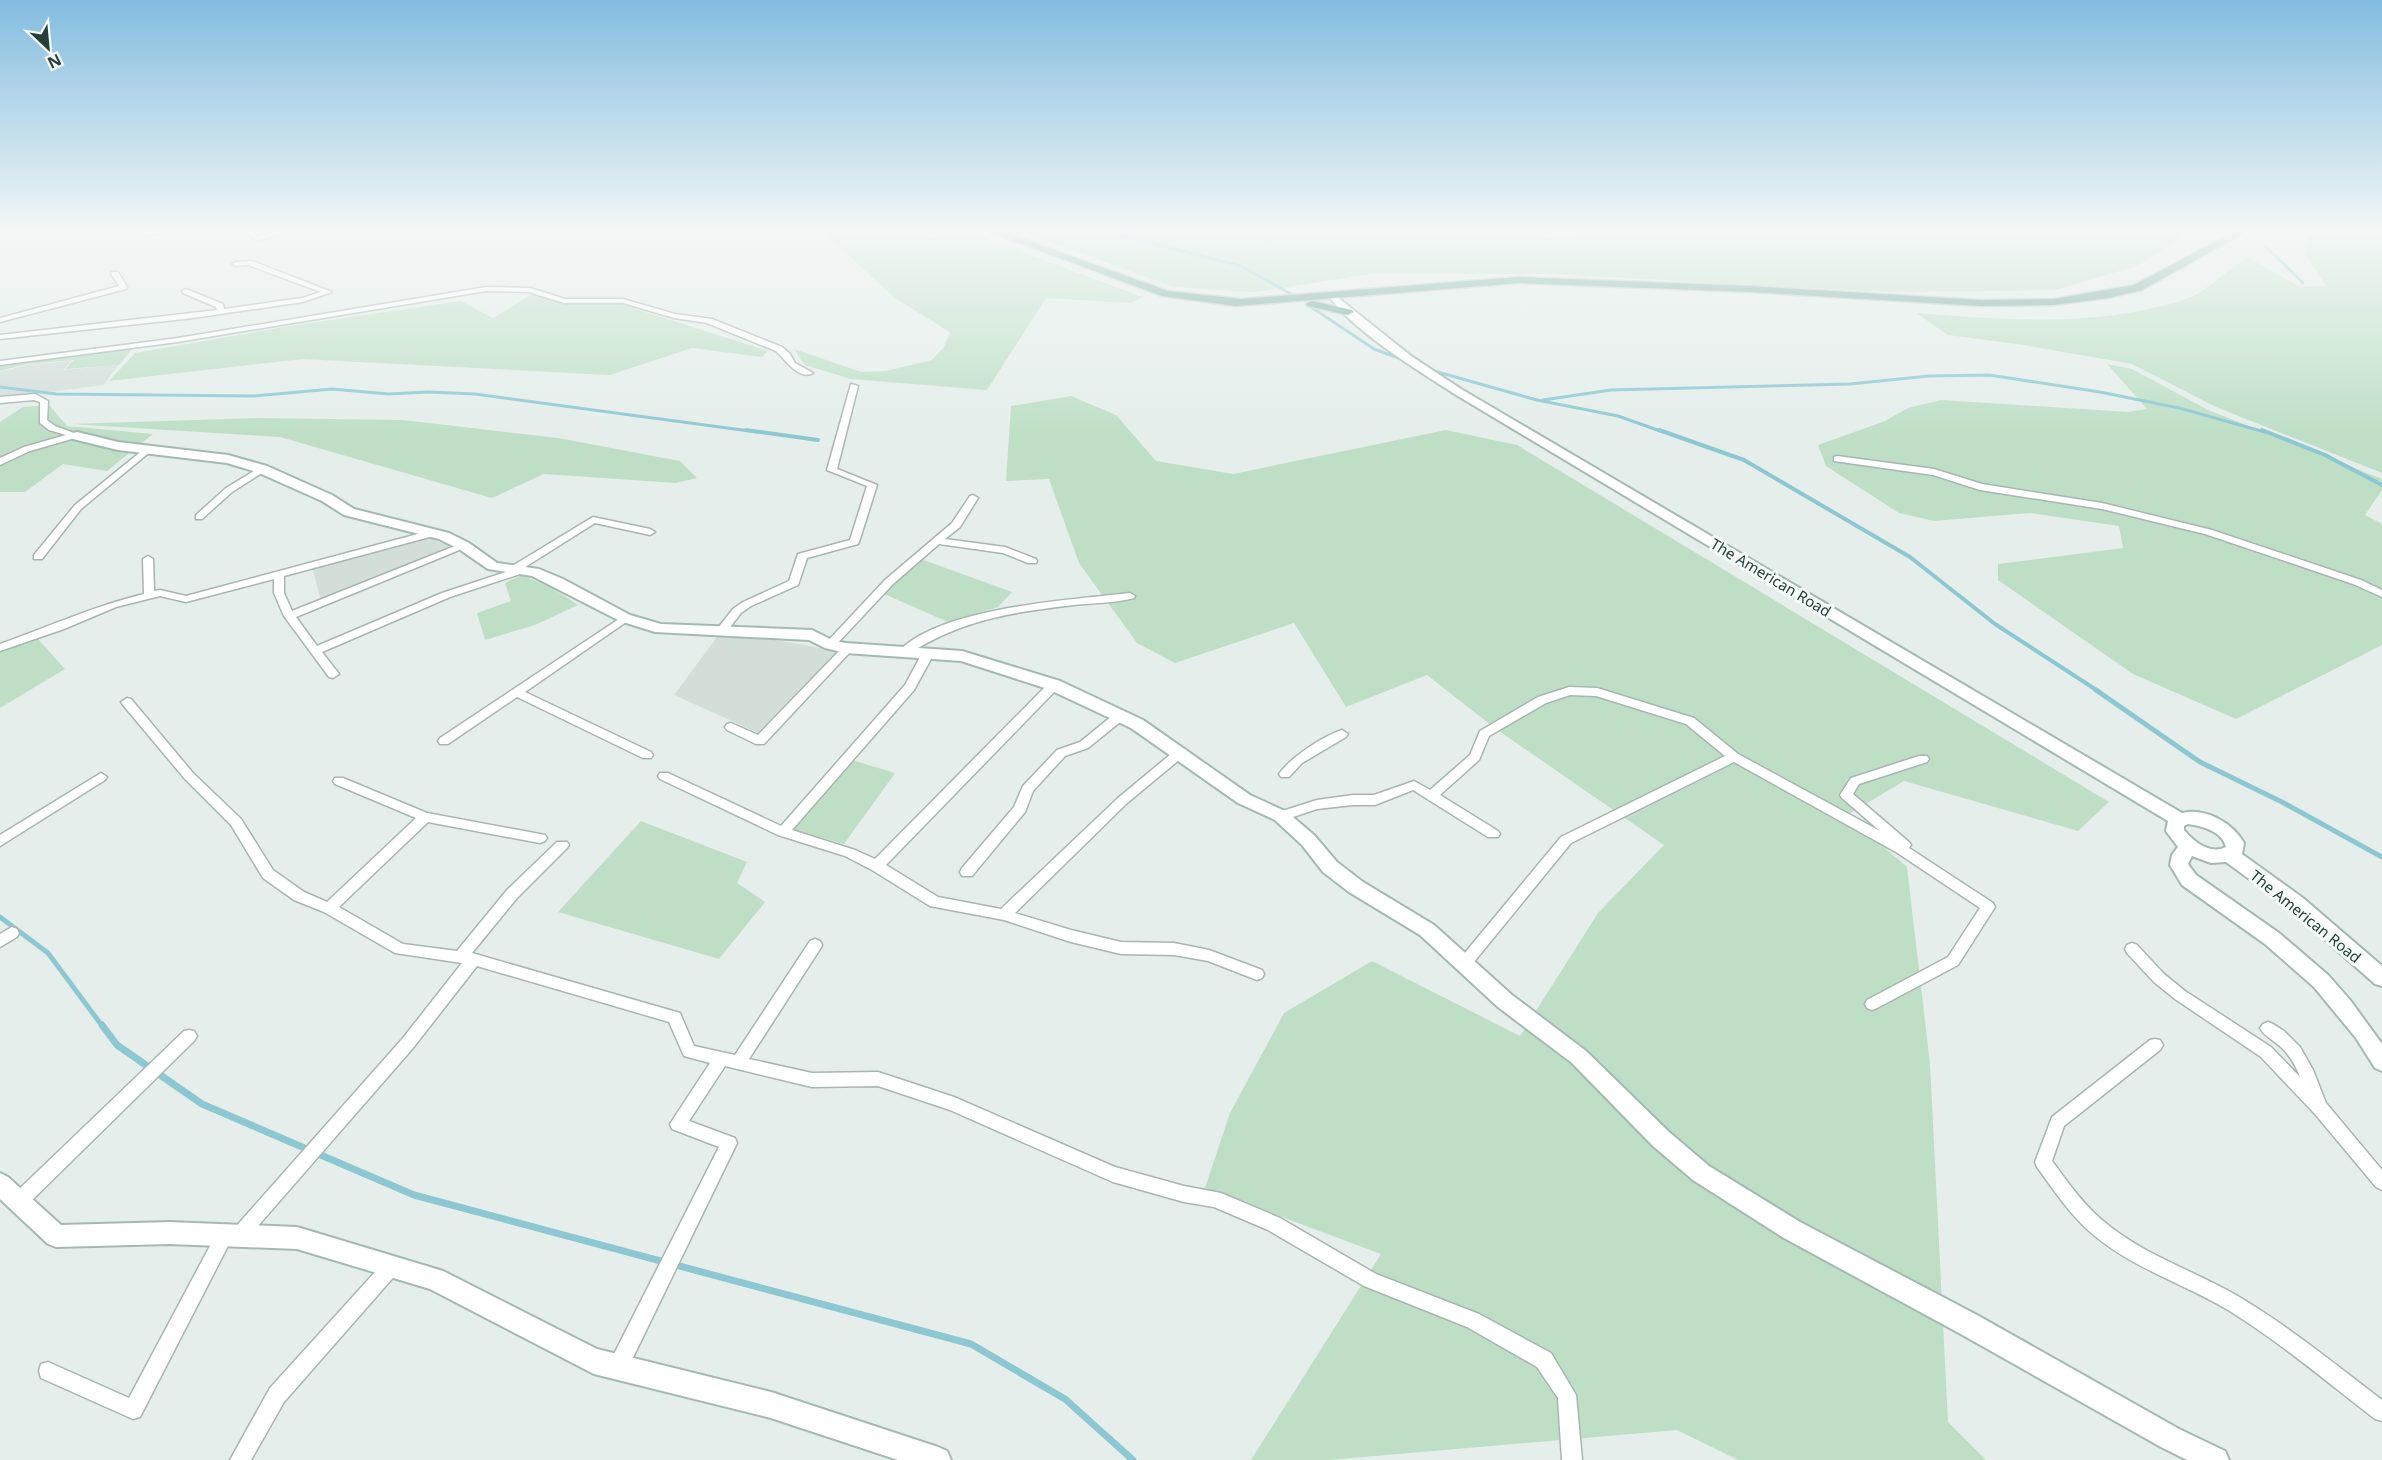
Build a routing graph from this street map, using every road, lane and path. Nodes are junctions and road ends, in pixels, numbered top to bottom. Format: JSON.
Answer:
{"nodes":[{"id":1,"x":78,"y":299,"type":"edge"},
{"id":2,"x":204,"y":299,"type":"edge"},
{"id":3,"x":306,"y":299,"type":"edge"},
{"id":4,"x":425,"y":299,"type":"edge"},
{"id":5,"x":558,"y":299,"type":"edge"},
{"id":6,"x":1206,"y":299,"type":"edge"},
{"id":7,"x":1303,"y":299,"type":"edge"},
{"id":8,"x":1320,"y":299,"type":"edge"},
{"id":9,"x":1342,"y":299,"type":"edge"},
{"id":10,"x":1368,"y":299,"type":"edge"},
{"id":11,"x":1917,"y":299,"type":"edge"},
{"id":12,"x":2076,"y":299,"type":"edge"},
{"id":13,"x":1292,"y":302,"type":"junction"},
{"id":14,"x":1236,"y":303,"type":"junction"},
{"id":15,"x":1352,"y":311,"type":"junction"},
{"id":16,"x":221,"y":312,"type":"junction"},
{"id":17,"x":0,"y":320,"type":"edge"},
{"id":18,"x":0,"y":337,"type":"edge"},
{"id":19,"x":0,"y":363,"type":"edge"},
{"id":20,"x":809,"y":374,"type":"dead end"},
{"id":21,"x":854,"y":386,"type":"dead end"},
{"id":22,"x":0,"y":400,"type":"edge"},
{"id":23,"x":76,"y":436,"type":"junction"},
{"id":24,"x":148,"y":449,"type":"junction"},
{"id":25,"x":1837,"y":459,"type":"dead end"},
{"id":26,"x":0,"y":462,"type":"edge"},
{"id":27,"x":262,"y":469,"type":"junction"},
{"id":28,"x":973,"y":498,"type":"dead end"},
{"id":29,"x":199,"y":517,"type":"dead end"},
{"id":30,"x":650,"y":532,"type":"dead end"},
{"id":31,"x":433,"y":533,"type":"junction"},
{"id":32,"x":936,"y":541,"type":"junction"},
{"id":33,"x":465,"y":546,"type":"junction"},
{"id":34,"x":38,"y":557,"type":"dead end"},
{"id":35,"x":148,"y":560,"type":"dead end"},
{"id":36,"x":1032,"y":561,"type":"dead end"},
{"id":37,"x":516,"y":571,"type":"junction"},
{"id":38,"x":279,"y":576,"type":"junction"},
{"id":39,"x":2382,"y":594,"type":"edge"},
{"id":40,"x":149,"y":596,"type":"junction"},
{"id":41,"x":1130,"y":596,"type":"dead end"},
{"id":42,"x":289,"y":616,"type":"junction"},
{"id":43,"x":625,"y":618,"type":"junction"},
{"id":44,"x":720,"y":633,"type":"junction"},
{"id":45,"x":839,"y":646,"type":"junction"},
{"id":46,"x":0,"y":648,"type":"edge"},
{"id":47,"x":315,"y":651,"type":"junction"},
{"id":48,"x":903,"y":653,"type":"junction"},
{"id":49,"x":924,"y":654,"type":"junction"},
{"id":50,"x":333,"y":674,"type":"dead end"},
{"id":51,"x":1054,"y":685,"type":"junction"},
{"id":52,"x":516,"y":692,"type":"junction"},
{"id":53,"x":127,"y":702,"type":"dead end"},
{"id":54,"x":1121,"y":715,"type":"junction"},
{"id":55,"x":731,"y":727,"type":"dead end"},
{"id":56,"x":1342,"y":734,"type":"dead end"},
{"id":57,"x":444,"y":741,"type":"dead end"},
{"id":58,"x":1181,"y":752,"type":"junction"},
{"id":59,"x":647,"y":755,"type":"dead end"},
{"id":60,"x":1734,"y":757,"type":"junction"},
{"id":61,"x":1923,"y":759,"type":"dead end"},
{"id":62,"x":1286,"y":774,"type":"dead end"},
{"id":63,"x":664,"y":776,"type":"dead end"},
{"id":64,"x":101,"y":777,"type":"dead end"},
{"id":65,"x":339,"y":781,"type":"dead end"},
{"id":66,"x":1431,"y":796,"type":"junction"},
{"id":67,"x":1281,"y":816,"type":"junction"},
{"id":68,"x":425,"y":817,"type":"junction"},
{"id":69,"x":2180,"y":820,"type":"junction"},
{"id":70,"x":783,"y":832,"type":"junction"},
{"id":71,"x":1493,"y":834,"type":"dead end"},
{"id":72,"x":540,"y":838,"type":"dead end"},
{"id":73,"x":0,"y":841,"type":"edge"},
{"id":74,"x":562,"y":845,"type":"dead end"},
{"id":75,"x":2190,"y":847,"type":"junction"},
{"id":76,"x":1910,"y":855,"type":"junction"},
{"id":77,"x":2230,"y":855,"type":"junction"},
{"id":78,"x":877,"y":866,"type":"junction"},
{"id":79,"x":968,"y":872,"type":"dead end"},
{"id":80,"x":329,"y":908,"type":"junction"},
{"id":81,"x":1004,"y":915,"type":"junction"},
{"id":82,"x":815,"y":945,"type":"dead end"},
{"id":83,"x":2133,"y":949,"type":"dead end"},
{"id":84,"x":467,"y":958,"type":"junction"},
{"id":85,"x":1464,"y":964,"type":"junction"},
{"id":86,"x":1257,"y":974,"type":"dead end"},
{"id":87,"x":2382,"y":978,"type":"edge"},
{"id":88,"x":1872,"y":1004,"type":"dead end"},
{"id":89,"x":2268,"y":1028,"type":"dead end"},
{"id":90,"x":189,"y":1036,"type":"dead end"},
{"id":91,"x":2155,"y":1045,"type":"dead end"},
{"id":92,"x":721,"y":1059,"type":"junction"},
{"id":93,"x":2382,"y":1062,"type":"edge"},
{"id":94,"x":738,"y":1063,"type":"junction"},
{"id":95,"x":2321,"y":1110,"type":"junction"},
{"id":96,"x":2382,"y":1182,"type":"edge"},
{"id":97,"x":0,"y":1184,"type":"edge"},
{"id":98,"x":19,"y":1201,"type":"junction"},
{"id":99,"x":231,"y":1235,"type":"junction"},
{"id":100,"x":392,"y":1266,"type":"junction"},
{"id":101,"x":618,"y":1367,"type":"junction"},
{"id":102,"x":48,"y":1371,"type":"dead end"},
{"id":103,"x":2382,"y":1412,"type":"edge"},
{"id":104,"x":240,"y":1460,"type":"edge"},
{"id":105,"x":938,"y":1460,"type":"edge"},
{"id":106,"x":1572,"y":1460,"type":"edge"},
{"id":107,"x":2216,"y":1460,"type":"edge"}],
"edges":[{"from":1,"to":17,"type":"street"},
{"from":2,"to":16,"type":"street"},
{"from":3,"to":16,"type":"street"},
{"from":4,"to":19,"type":"street"},
{"from":5,"to":20,"type":"street"},
{"from":6,"to":14,"type":"main road"},
{"from":7,"to":14,"type":"main road"},
{"from":8,"to":13,"type":"main road"},
{"from":9,"to":15,"type":"street","name":"The American Road"},
{"from":10,"to":15,"type":"main road"},
{"from":11,"to":12,"type":"main road"},
{"from":13,"to":14,"type":"main road"},
{"from":13,"to":15,"type":"main road"},
{"from":15,"to":69,"type":"street","name":"The American Road"},
{"from":16,"to":18,"type":"street"},
{"from":21,"to":44,"type":"street"},
{"from":22,"to":23,"type":"street"},
{"from":23,"to":24,"type":"street"},
{"from":23,"to":26,"type":"street"},
{"from":24,"to":27,"type":"street"},
{"from":24,"to":34,"type":"street"},
{"from":25,"to":39,"type":"street"},
{"from":27,"to":29,"type":"street"},
{"from":27,"to":31,"type":"street"},
{"from":28,"to":32,"type":"street"},
{"from":30,"to":37,"type":"street"},
{"from":31,"to":33,"type":"street"},
{"from":31,"to":38,"type":"street"},
{"from":32,"to":36,"type":"street"},
{"from":32,"to":45,"type":"street"},
{"from":33,"to":37,"type":"street"},
{"from":33,"to":42,"type":"street"},
{"from":35,"to":40,"type":"street"},
{"from":37,"to":43,"type":"street"},
{"from":37,"to":47,"type":"street"},
{"from":38,"to":40,"type":"street"},
{"from":38,"to":42,"type":"street"},
{"from":40,"to":46,"type":"street"},
{"from":41,"to":48,"type":"street"},
{"from":42,"to":47,"type":"street"},
{"from":43,"to":44,"type":"street"},
{"from":43,"to":52,"type":"street"},
{"from":44,"to":45,"type":"street"},
{"from":45,"to":48,"type":"street"},
{"from":45,"to":55,"type":"street"},
{"from":47,"to":50,"type":"street"},
{"from":48,"to":49,"type":"street"},
{"from":49,"to":51,"type":"street"},
{"from":49,"to":70,"type":"street"},
{"from":51,"to":54,"type":"street"},
{"from":51,"to":78,"type":"street"},
{"from":52,"to":57,"type":"street"},
{"from":52,"to":59,"type":"street"},
{"from":53,"to":80,"type":"street"},
{"from":54,"to":58,"type":"street"},
{"from":54,"to":79,"type":"street"},
{"from":56,"to":62,"type":"street"},
{"from":58,"to":67,"type":"street"},
{"from":58,"to":81,"type":"street"},
{"from":60,"to":66,"type":"street"},
{"from":60,"to":76,"type":"street"},
{"from":60,"to":85,"type":"street"},
{"from":61,"to":76,"type":"street"},
{"from":63,"to":70,"type":"street"},
{"from":64,"to":73,"type":"street"},
{"from":65,"to":68,"type":"street"},
{"from":66,"to":67,"type":"street"},
{"from":66,"to":71,"type":"street"},
{"from":67,"to":85,"type":"street"},
{"from":68,"to":72,"type":"street"},
{"from":68,"to":80,"type":"street"},
{"from":69,"to":75,"type":"street"},
{"from":69,"to":77,"type":"street"},
{"from":70,"to":78,"type":"street"},
{"from":74,"to":84,"type":"street"},
{"from":75,"to":77,"type":"street"},
{"from":75,"to":93,"type":"street"},
{"from":76,"to":88,"type":"street"},
{"from":77,"to":87,"type":"street","name":"The American Road"},
{"from":78,"to":81,"type":"street"},
{"from":80,"to":84,"type":"street"},
{"from":81,"to":86,"type":"street"},
{"from":82,"to":94,"type":"street"},
{"from":83,"to":95,"type":"street"},
{"from":84,"to":92,"type":"street"},
{"from":84,"to":99,"type":"street"},
{"from":85,"to":107,"type":"street"},
{"from":89,"to":95,"type":"street"},
{"from":90,"to":98,"type":"street"},
{"from":91,"to":103,"type":"street"},
{"from":92,"to":94,"type":"street"},
{"from":92,"to":101,"type":"street"},
{"from":94,"to":106,"type":"street"},
{"from":95,"to":96,"type":"street"},
{"from":97,"to":98,"type":"street"},
{"from":98,"to":99,"type":"street"},
{"from":99,"to":100,"type":"street"},
{"from":99,"to":102,"type":"street"},
{"from":100,"to":101,"type":"street"},
{"from":100,"to":104,"type":"street"},
{"from":101,"to":105,"type":"street"}]}
